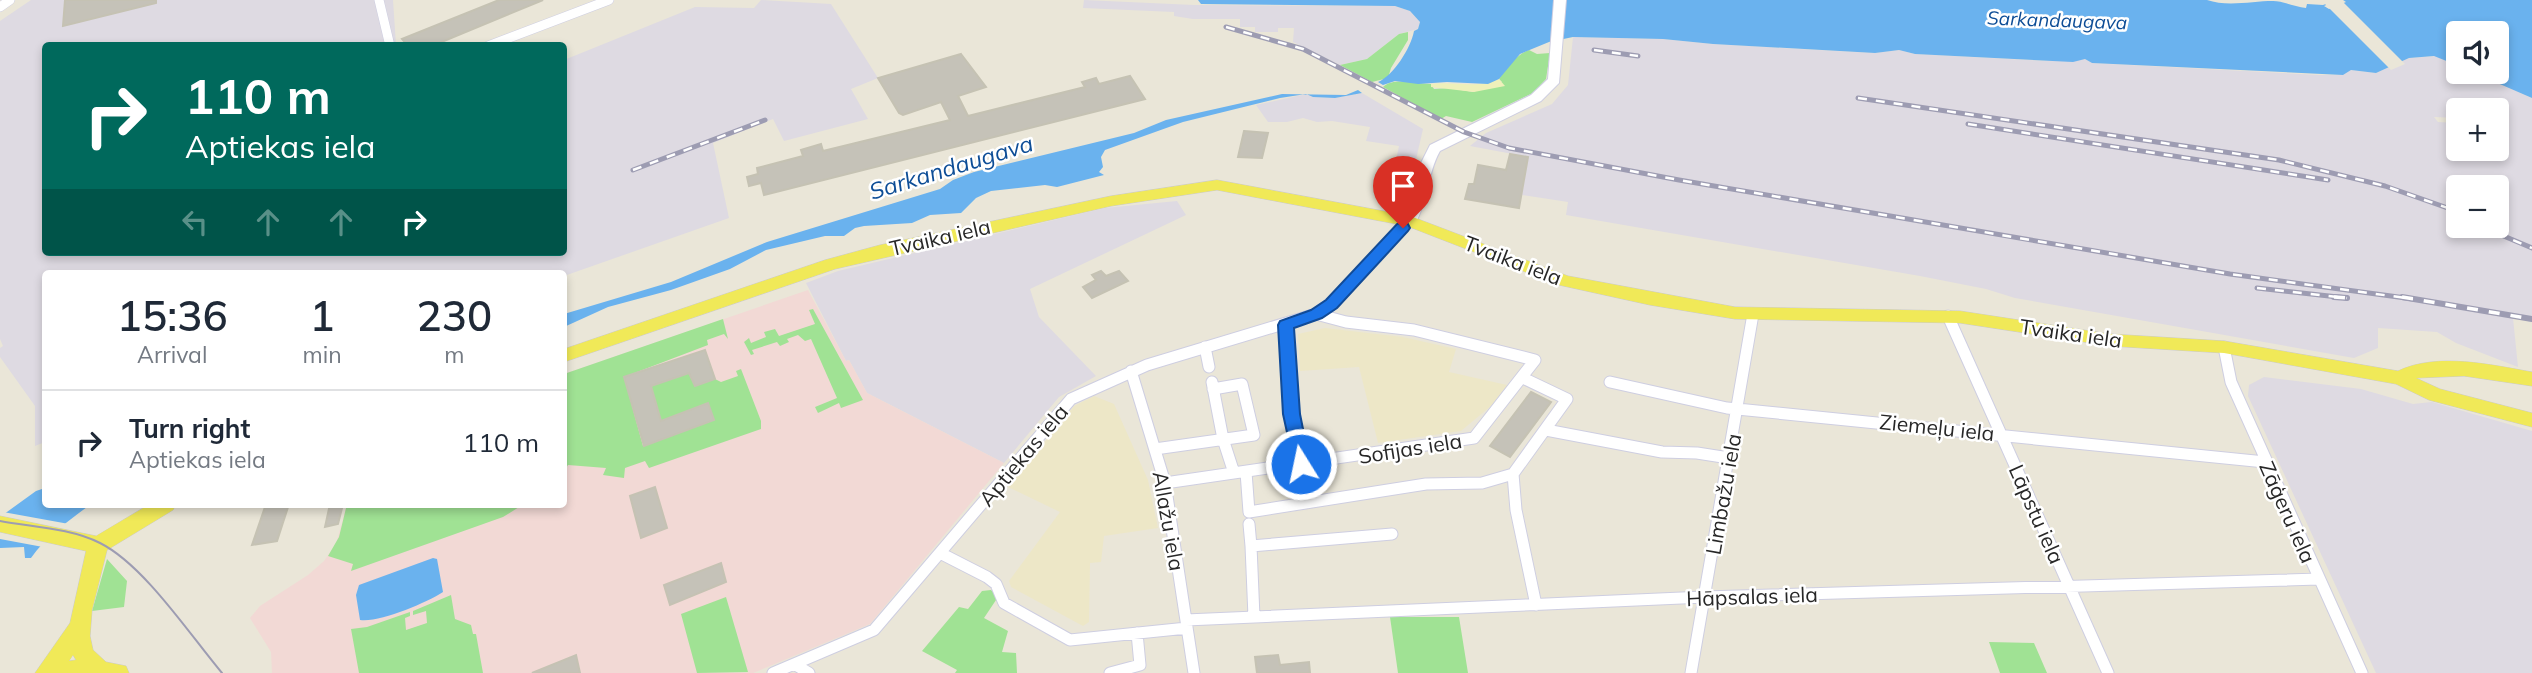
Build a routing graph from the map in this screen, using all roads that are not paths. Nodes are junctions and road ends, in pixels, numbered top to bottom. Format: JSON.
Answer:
{"nodes":[{"id":1,"x":10,"y":0,"type":"edge"},
{"id":2,"x":379,"y":0,"type":"edge"},
{"id":3,"x":608,"y":0,"type":"edge"},
{"id":4,"x":1560,"y":0,"type":"edge"},
{"id":5,"x":0,"y":7,"type":"edge"},
{"id":6,"x":389,"y":42,"type":"edge"},
{"id":7,"x":498,"y":42,"type":"edge"},
{"id":8,"x":1410,"y":221,"type":"junction"},
{"id":9,"x":1317,"y":314,"type":"junction"},
{"id":10,"x":1753,"y":314,"type":"junction"},
{"id":11,"x":1948,"y":316,"type":"junction"},
{"id":12,"x":1286,"y":325,"type":"junction"},
{"id":13,"x":1205,"y":347,"type":"junction"},
{"id":14,"x":2224,"y":347,"type":"junction"},
{"id":15,"x":567,"y":355,"type":"edge"},
{"id":16,"x":1209,"y":367,"type":"dead end"},
{"id":17,"x":1131,"y":371,"type":"junction"},
{"id":18,"x":1523,"y":378,"type":"junction"},
{"id":19,"x":2400,"y":378,"type":"junction"},
{"id":20,"x":2532,"y":379,"type":"edge"},
{"id":21,"x":1610,"y":382,"type":"dead end"},
{"id":22,"x":1738,"y":407,"type":"junction"},
{"id":23,"x":2532,"y":420,"type":"edge"},
{"id":24,"x":1546,"y":430,"type":"junction"},
{"id":25,"x":2001,"y":435,"type":"junction"},
{"id":26,"x":1223,"y":439,"type":"junction"},
{"id":27,"x":1155,"y":450,"type":"junction"},
{"id":28,"x":1729,"y":458,"type":"junction"},
{"id":29,"x":2266,"y":462,"type":"junction"},
{"id":30,"x":1301,"y":464,"type":"junction"},
{"id":31,"x":1240,"y":472,"type":"junction"},
{"id":32,"x":1513,"y":474,"type":"junction"},
{"id":33,"x":1165,"y":483,"type":"junction"},
{"id":34,"x":159,"y":508,"type":"edge"},
{"id":35,"x":0,"y":524,"type":"edge"},
{"id":36,"x":1249,"y":524,"type":"dead end"},
{"id":37,"x":1392,"y":534,"type":"dead end"},
{"id":38,"x":98,"y":545,"type":"junction"},
{"id":39,"x":1251,"y":546,"type":"junction"},
{"id":40,"x":940,"y":554,"type":"junction"},
{"id":41,"x":2319,"y":579,"type":"junction"},
{"id":42,"x":2069,"y":585,"type":"junction"},
{"id":43,"x":1704,"y":597,"type":"junction"},
{"id":44,"x":1536,"y":605,"type":"junction"},
{"id":45,"x":1254,"y":617,"type":"junction"},
{"id":46,"x":1187,"y":624,"type":"junction"},
{"id":47,"x":80,"y":625,"type":"junction"},
{"id":48,"x":1137,"y":633,"type":"junction"},
{"id":49,"x":794,"y":664,"type":"junction"},
{"id":50,"x":108,"y":671,"type":"edge"},
{"id":51,"x":46,"y":673,"type":"edge"},
{"id":52,"x":61,"y":673,"type":"edge"},
{"id":53,"x":773,"y":673,"type":"edge"},
{"id":54,"x":808,"y":673,"type":"edge"},
{"id":55,"x":1110,"y":673,"type":"edge"},
{"id":56,"x":1194,"y":673,"type":"edge"},
{"id":57,"x":1691,"y":673,"type":"edge"},
{"id":58,"x":2108,"y":673,"type":"edge"},
{"id":59,"x":2362,"y":673,"type":"edge"}],
"edges":[{"from":1,"to":5,"type":"street"},
{"from":2,"to":6,"type":"street"},
{"from":3,"to":7,"type":"street"},
{"from":4,"to":8,"type":"street"},
{"from":8,"to":9,"type":"street","name":"Aptiekas iela"},
{"from":8,"to":10,"type":"main road","name":"Tvaika iela"},
{"from":8,"to":15,"type":"main road","name":"Tvaika iela"},
{"from":9,"to":12,"type":"street","name":"Aptiekas iela"},
{"from":9,"to":18,"type":"street","name":"Sofijas iela"},
{"from":10,"to":11,"type":"main road","name":"Tvaika iela"},
{"from":10,"to":22,"type":"street","name":"Limbažu iela"},
{"from":11,"to":14,"type":"main road","name":"Tvaika iela"},
{"from":11,"to":25,"type":"street","name":"Lāpstu iela"},
{"from":12,"to":13,"type":"street","name":"Aptiekas iela"},
{"from":12,"to":30,"type":"street"},
{"from":13,"to":16,"type":"street"},
{"from":13,"to":17,"type":"street","name":"Aptiekas iela"},
{"from":14,"to":19,"type":"main road","name":"Tvaika iela"},
{"from":14,"to":29,"type":"street","name":"Zāģeru iela"},
{"from":17,"to":27,"type":"street","name":"Allažu iela"},
{"from":17,"to":40,"type":"street","name":"Aptiekas iela"},
{"from":18,"to":24,"type":"street"},
{"from":18,"to":30,"type":"street","name":"Sofijas iela"},
{"from":19,"to":20,"type":"main road","name":"Tvaika iela"},
{"from":19,"to":23,"type":"main road","name":"Tvaika iela"},
{"from":21,"to":22,"type":"street","name":"Ziemeļu iela"},
{"from":22,"to":25,"type":"street","name":"Ziemeļu iela"},
{"from":22,"to":28,"type":"street","name":"Limbažu iela"},
{"from":24,"to":28,"type":"street"},
{"from":24,"to":32,"type":"street"},
{"from":25,"to":29,"type":"street","name":"Ziemeļu iela"},
{"from":25,"to":42,"type":"street","name":"Lāpstu iela"},
{"from":26,"to":26,"type":"street"},
{"from":26,"to":27,"type":"street"},
{"from":26,"to":31,"type":"street"},
{"from":27,"to":33,"type":"street","name":"Allažu iela"},
{"from":28,"to":43,"type":"street","name":"Limbažu iela"},
{"from":29,"to":41,"type":"street","name":"Zāģeru iela"},
{"from":30,"to":31,"type":"street","name":"Sofijas iela"},
{"from":31,"to":32,"type":"street"},
{"from":31,"to":33,"type":"street","name":"Sofijas iela"},
{"from":32,"to":44,"type":"street"},
{"from":33,"to":46,"type":"street","name":"Allažu iela"},
{"from":34,"to":38,"type":"main road"},
{"from":35,"to":38,"type":"main road"},
{"from":36,"to":39,"type":"street"},
{"from":37,"to":39,"type":"street"},
{"from":38,"to":47,"type":"main road"},
{"from":39,"to":45,"type":"street"},
{"from":40,"to":48,"type":"street","name":"Hāpsalas iela"},
{"from":40,"to":49,"type":"street","name":"Aptiekas iela"},
{"from":41,"to":42,"type":"street","name":"Hāpsalas iela"},
{"from":41,"to":59,"type":"street","name":"Zāģeru iela"},
{"from":42,"to":43,"type":"street","name":"Hāpsalas iela"},
{"from":42,"to":58,"type":"street","name":"Lāpstu iela"},
{"from":43,"to":44,"type":"street","name":"Hāpsalas iela"},
{"from":43,"to":57,"type":"street","name":"Limbažu iela"},
{"from":44,"to":45,"type":"street","name":"Hāpsalas iela"},
{"from":45,"to":46,"type":"street","name":"Hāpsalas iela"},
{"from":46,"to":48,"type":"street","name":"Hāpsalas iela"},
{"from":46,"to":56,"type":"street","name":"Allažu iela"},
{"from":47,"to":50,"type":"main road"},
{"from":47,"to":51,"type":"main road"},
{"from":48,"to":55,"type":"street"},
{"from":49,"to":53,"type":"street","name":"Aptiekas iela"},
{"from":49,"to":54,"type":"street"},
{"from":50,"to":52,"type":"main road"}]}
